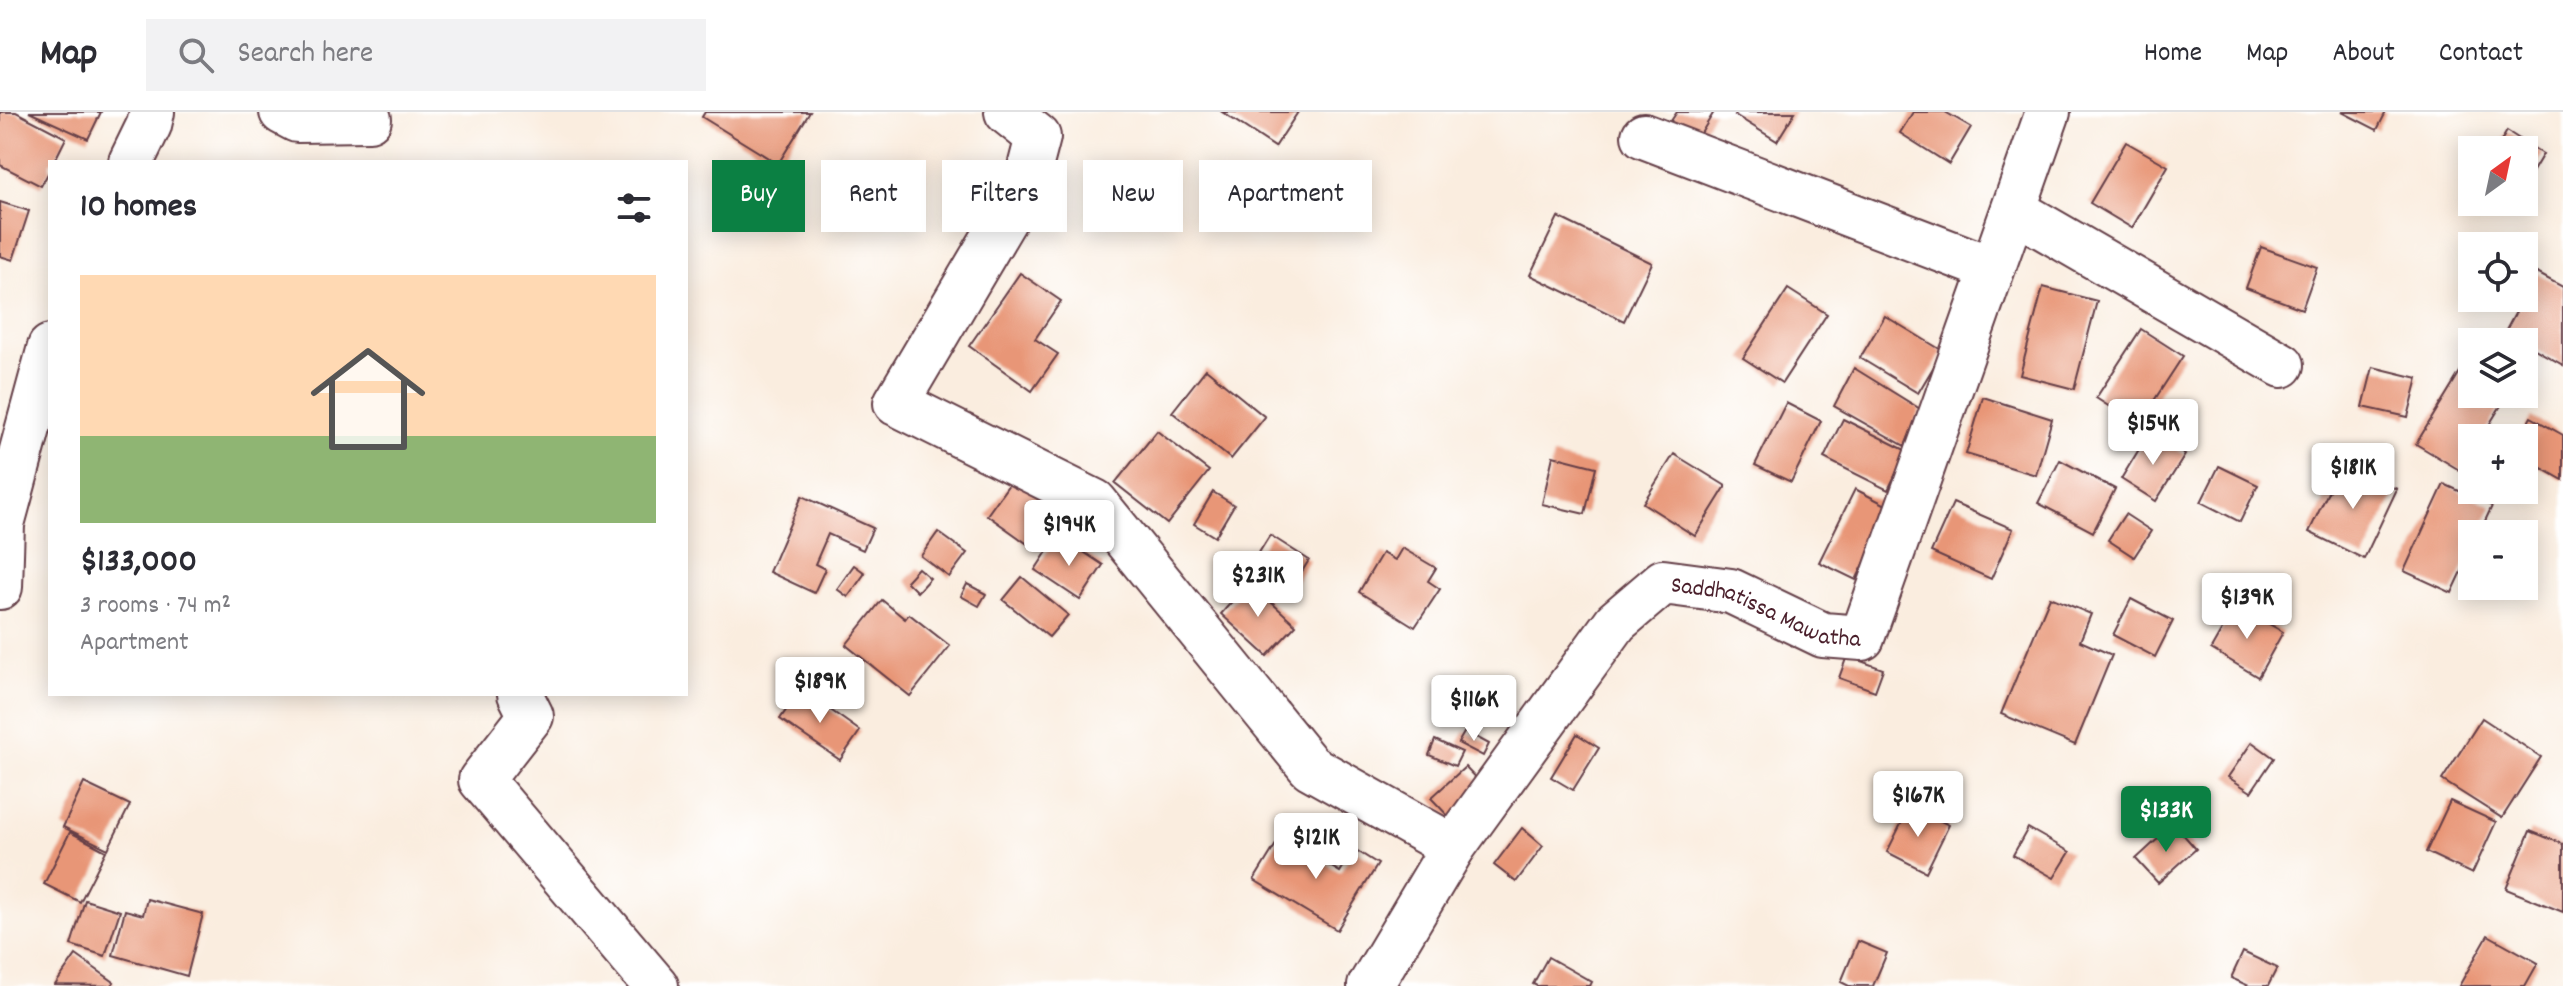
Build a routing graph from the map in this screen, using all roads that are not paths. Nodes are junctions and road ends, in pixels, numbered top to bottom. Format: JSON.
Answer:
{"nodes":[{"id":1,"x":152,"y":112,"type":"edge"},
{"id":2,"x":282,"y":112,"type":"edge"},
{"id":3,"x":1007,"y":112,"type":"edge"},
{"id":4,"x":2048,"y":112,"type":"edge"},
{"id":5,"x":369,"y":119,"type":"dead end"},
{"id":6,"x":1644,"y":136,"type":"dead end"},
{"id":7,"x":132,"y":160,"type":"edge"},
{"id":8,"x":2014,"y":210,"type":"junction"},
{"id":9,"x":1992,"y":269,"type":"junction"},
{"id":10,"x":48,"y":354,"type":"edge"},
{"id":11,"x":2282,"y":365,"type":"dead end"},
{"id":12,"x":1,"y":524,"type":"edge"},
{"id":13,"x":0,"y":587,"type":"edge"},
{"id":14,"x":521,"y":696,"type":"edge"},
{"id":15,"x":1453,"y":847,"type":"junction"},
{"id":16,"x":656,"y":986,"type":"edge"},
{"id":17,"x":1370,"y":986,"type":"edge"}],
"edges":[{"from":1,"to":7,"type":"street"},
{"from":2,"to":5,"type":"street"},
{"from":3,"to":15,"type":"street"},
{"from":4,"to":8,"type":"street","name":"Saddhatissa Mawatha"},
{"from":6,"to":9,"type":"street"},
{"from":8,"to":9,"type":"street","name":"Saddhatissa Mawatha"},
{"from":8,"to":11,"type":"street"},
{"from":9,"to":15,"type":"street","name":"Saddhatissa Mawatha"},
{"from":10,"to":12,"type":"street"},
{"from":12,"to":13,"type":"street"},
{"from":14,"to":16,"type":"street"},
{"from":15,"to":17,"type":"street","name":"Saddhatissa Mawatha"}]}
